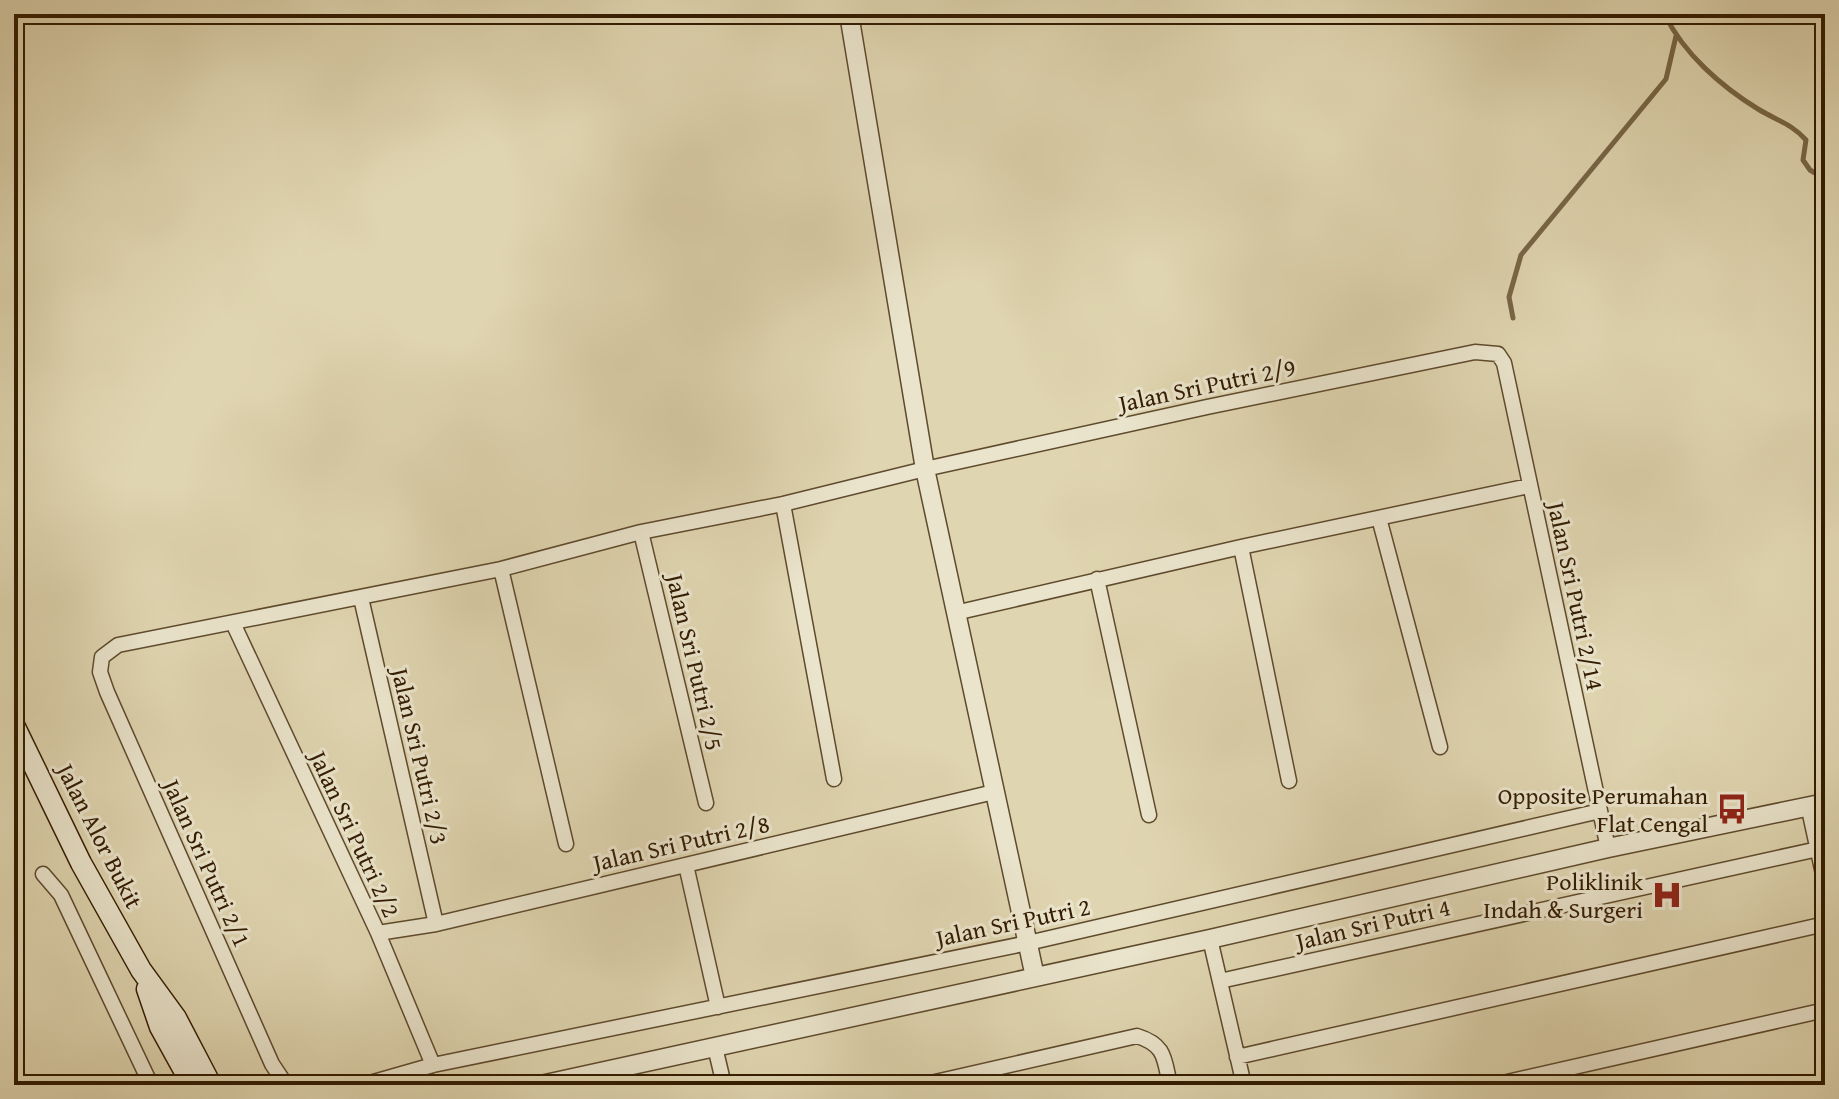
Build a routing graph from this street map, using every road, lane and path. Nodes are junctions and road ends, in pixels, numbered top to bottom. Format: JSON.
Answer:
{"nodes":[{"id":1,"x":849,"y":14,"type":"edge"},
{"id":2,"x":1498,"y":354,"type":"joint"},
{"id":3,"x":925,"y":469,"type":"junction"},
{"id":4,"x":1529,"y":486,"type":"junction"},
{"id":5,"x":783,"y":504,"type":"junction"},
{"id":6,"x":1379,"y":518,"type":"junction"},
{"id":7,"x":641,"y":532,"type":"junction"},
{"id":8,"x":1241,"y":547,"type":"junction"},
{"id":9,"x":501,"y":569,"type":"junction"},
{"id":10,"x":1097,"y":579,"type":"junction"},
{"id":11,"x":361,"y":598,"type":"junction"},
{"id":12,"x":955,"y":613,"type":"junction"},
{"id":13,"x":233,"y":623,"type":"junction"},
{"id":14,"x":102,"y":657,"type":"joint"},
{"id":15,"x":14,"y":725,"type":"edge"},
{"id":16,"x":1440,"y":747,"type":"dead end"},
{"id":17,"x":834,"y":779,"type":"dead end"},
{"id":18,"x":1289,"y":781,"type":"dead end"},
{"id":19,"x":994,"y":792,"type":"junction"},
{"id":20,"x":706,"y":803,"type":"dead end"},
{"id":21,"x":1817,"y":804,"type":"edge"},
{"id":22,"x":1600,"y":811,"type":"junction"},
{"id":23,"x":1149,"y":815,"type":"dead end"},
{"id":24,"x":566,"y":844,"type":"dead end"},
{"id":25,"x":1608,"y":848,"type":"junction"},
{"id":26,"x":1818,"y":849,"type":"junction"},
{"id":27,"x":686,"y":865,"type":"junction"},
{"id":28,"x":43,"y":874,"type":"dead end"},
{"id":29,"x":1825,"y":883,"type":"edge"},
{"id":30,"x":436,"y":924,"type":"junction"},
{"id":31,"x":1825,"y":924,"type":"edge"},
{"id":32,"x":378,"y":933,"type":"junction"},
{"id":33,"x":1210,"y":939,"type":"junction"},
{"id":34,"x":1028,"y":943,"type":"junction"},
{"id":35,"x":1035,"y":977,"type":"junction"},
{"id":36,"x":1220,"y":981,"type":"junction"},
{"id":37,"x":718,"y":1007,"type":"junction"},
{"id":38,"x":1825,"y":1010,"type":"edge"},
{"id":39,"x":715,"y":1047,"type":"junction"},
{"id":40,"x":1237,"y":1057,"type":"junction"},
{"id":41,"x":433,"y":1065,"type":"junction"},
{"id":42,"x":190,"y":1074,"type":"edge"},
{"id":43,"x":285,"y":1084,"type":"edge"},
{"id":44,"x":151,"y":1085,"type":"edge"},
{"id":45,"x":213,"y":1085,"type":"edge"},
{"id":46,"x":363,"y":1085,"type":"edge"},
{"id":47,"x":541,"y":1085,"type":"edge"},
{"id":48,"x":724,"y":1085,"type":"edge"},
{"id":49,"x":922,"y":1085,"type":"edge"},
{"id":50,"x":1170,"y":1085,"type":"edge"},
{"id":51,"x":1244,"y":1085,"type":"edge"},
{"id":52,"x":1494,"y":1085,"type":"edge"}],
"edges":[{"from":1,"to":3,"type":"street"},
{"from":2,"to":3,"type":"street","name":"Jalan Sri Putri 2/9"},
{"from":2,"to":4,"type":"street","name":"Jalan Sri Putri 2/14"},
{"from":3,"to":5,"type":"street","name":"Jalan Sri Putri 2/9"},
{"from":3,"to":12,"type":"street"},
{"from":4,"to":6,"type":"street"},
{"from":4,"to":22,"type":"street","name":"Jalan Sri Putri 2/14"},
{"from":5,"to":7,"type":"street","name":"Jalan Sri Putri 2/9"},
{"from":5,"to":17,"type":"street"},
{"from":6,"to":8,"type":"street"},
{"from":6,"to":16,"type":"street"},
{"from":7,"to":9,"type":"street","name":"Jalan Sri Putri 2/9"},
{"from":7,"to":20,"type":"street","name":"Jalan Sri Putri 2/5"},
{"from":8,"to":10,"type":"street"},
{"from":8,"to":18,"type":"street"},
{"from":9,"to":11,"type":"street","name":"Jalan Sri Putri 2/9"},
{"from":9,"to":24,"type":"street"},
{"from":10,"to":12,"type":"street"},
{"from":10,"to":23,"type":"street"},
{"from":11,"to":13,"type":"street","name":"Jalan Sri Putri 2/9"},
{"from":11,"to":30,"type":"street","name":"Jalan Sri Putri 2/3"},
{"from":12,"to":19,"type":"street"},
{"from":13,"to":14,"type":"street","name":"Jalan Sri Putri 2/9"},
{"from":13,"to":32,"type":"street","name":"Jalan Sri Putri 2/2"},
{"from":14,"to":43,"type":"street","name":"Jalan Sri Putri 2/1"},
{"from":15,"to":42,"type":"main road","name":"Jalan Alor Bukit"},
{"from":19,"to":27,"type":"street","name":"Jalan Sri Putri 2/8"},
{"from":19,"to":34,"type":"street"},
{"from":21,"to":25,"type":"street"},
{"from":21,"to":26,"type":"street"},
{"from":22,"to":25,"type":"street","name":"Jalan Sri Putri 2/14"},
{"from":22,"to":34,"type":"street","name":"Jalan Sri Putri 2"},
{"from":25,"to":33,"type":"street"},
{"from":26,"to":29,"type":"street"},
{"from":26,"to":36,"type":"street","name":"Jalan Sri Putri 4"},
{"from":27,"to":30,"type":"street","name":"Jalan Sri Putri 2/8"},
{"from":27,"to":37,"type":"street"},
{"from":28,"to":44,"type":"street"},
{"from":30,"to":32,"type":"street","name":"Jalan Sri Putri 2/8"},
{"from":31,"to":40,"type":"street"},
{"from":32,"to":41,"type":"street","name":"Jalan Sri Putri 2/2"},
{"from":33,"to":35,"type":"street"},
{"from":33,"to":36,"type":"street"},
{"from":34,"to":35,"type":"street"},
{"from":34,"to":37,"type":"street","name":"Jalan Sri Putri 2"},
{"from":35,"to":39,"type":"street"},
{"from":36,"to":40,"type":"street"},
{"from":37,"to":41,"type":"street","name":"Jalan Sri Putri 2"},
{"from":38,"to":52,"type":"street"},
{"from":39,"to":47,"type":"street"},
{"from":39,"to":48,"type":"street"},
{"from":40,"to":51,"type":"street"},
{"from":41,"to":46,"type":"street","name":"Jalan Sri Putri 2"},
{"from":42,"to":45,"type":"main road","name":"Jalan Alor Bukit"},
{"from":49,"to":50,"type":"street"}]}
